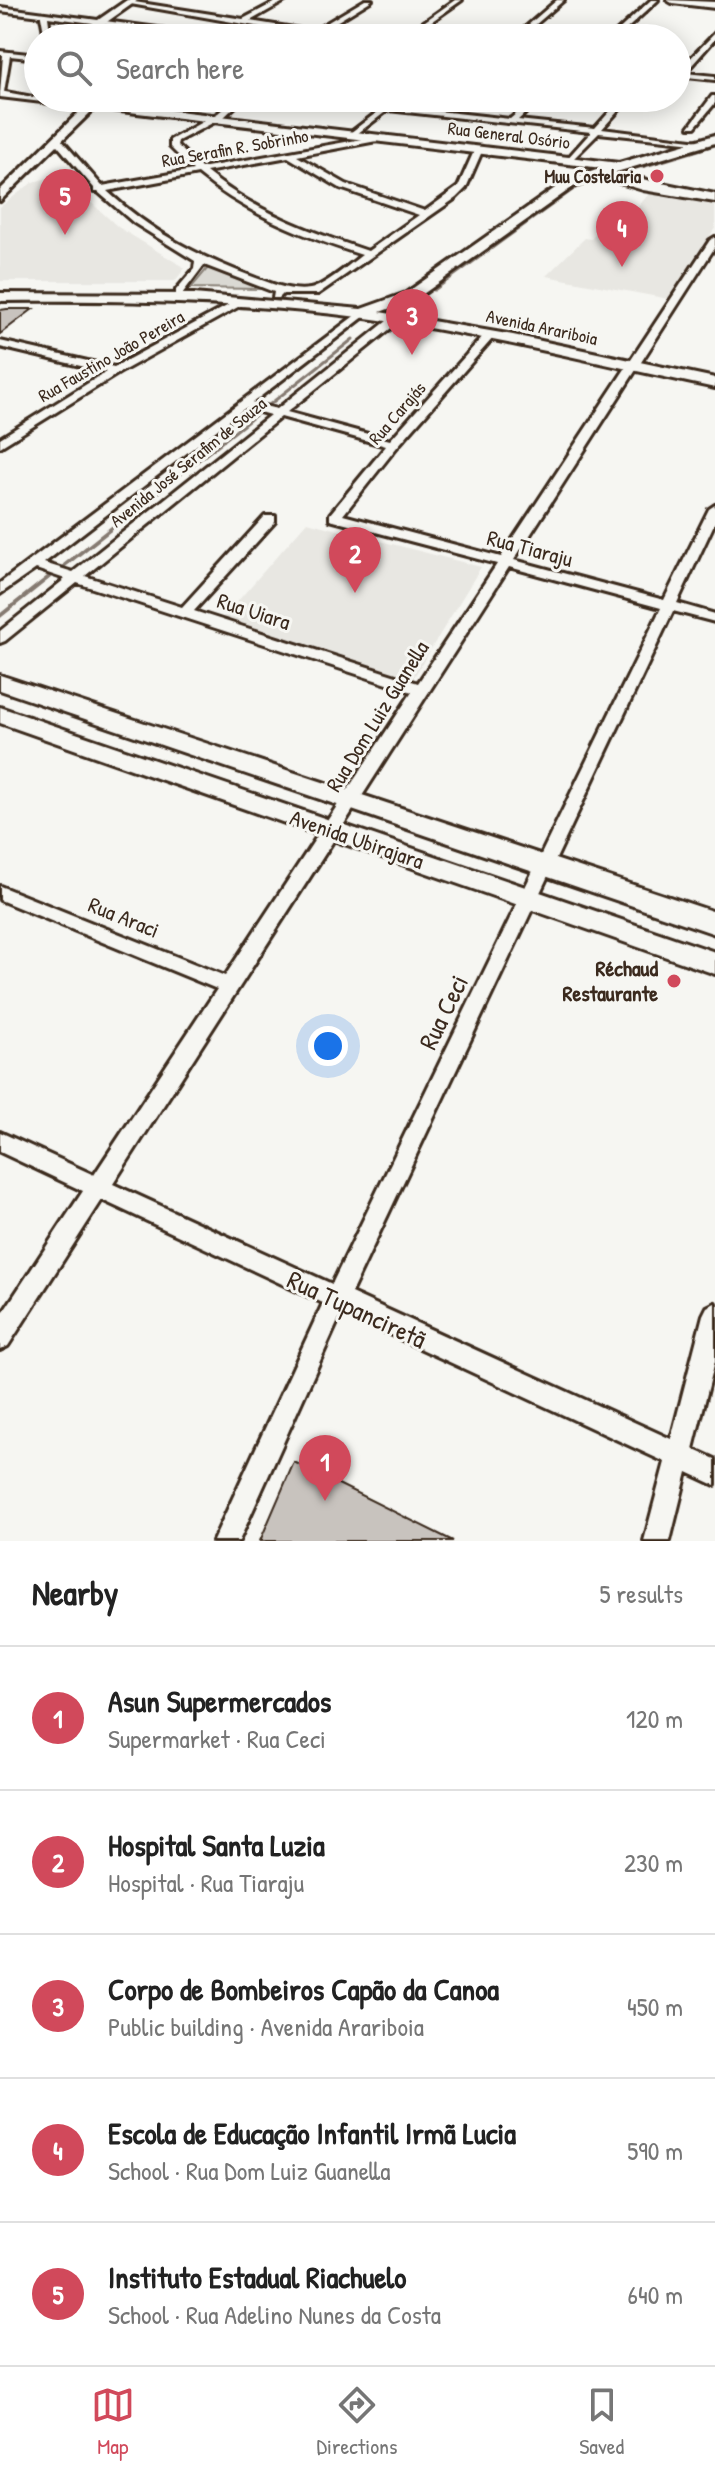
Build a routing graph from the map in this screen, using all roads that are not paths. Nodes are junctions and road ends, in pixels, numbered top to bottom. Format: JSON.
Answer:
{"nodes":[{"id":1,"x":141,"y":0,"type":"edge"},
{"id":2,"x":284,"y":0,"type":"edge"},
{"id":3,"x":369,"y":0,"type":"edge"},
{"id":4,"x":459,"y":0,"type":"edge"},
{"id":5,"x":561,"y":0,"type":"edge"},
{"id":6,"x":655,"y":0,"type":"edge"},
{"id":7,"x":672,"y":0,"type":"edge"},
{"id":8,"x":131,"y":1,"type":"edge"},
{"id":9,"x":205,"y":4,"type":"dead end"},
{"id":10,"x":715,"y":5,"type":"edge"},
{"id":11,"x":197,"y":8,"type":"junction"},
{"id":12,"x":0,"y":9,"type":"edge"},
{"id":13,"x":189,"y":12,"type":"junction"},
{"id":14,"x":44,"y":14,"type":"junction"},
{"id":15,"x":249,"y":19,"type":"junction"},
{"id":16,"x":102,"y":20,"type":"junction"},
{"id":17,"x":46,"y":24,"type":"edge"},
{"id":18,"x":96,"y":24,"type":"edge"},
{"id":19,"x":102,"y":24,"type":"edge"},
{"id":20,"x":128,"y":24,"type":"edge"},
{"id":21,"x":267,"y":24,"type":"edge"},
{"id":22,"x":330,"y":24,"type":"edge"},
{"id":23,"x":424,"y":24,"type":"edge"},
{"id":24,"x":533,"y":24,"type":"edge"},
{"id":25,"x":628,"y":24,"type":"edge"},
{"id":26,"x":715,"y":35,"type":"edge"},
{"id":27,"x":4,"y":53,"type":"edge"},
{"id":28,"x":24,"y":55,"type":"edge"},
{"id":29,"x":691,"y":60,"type":"edge"},
{"id":30,"x":691,"y":75,"type":"edge"},
{"id":31,"x":715,"y":78,"type":"edge"},
{"id":32,"x":0,"y":93,"type":"edge"},
{"id":33,"x":24,"y":95,"type":"edge"},
{"id":34,"x":715,"y":98,"type":"edge"},
{"id":35,"x":86,"y":112,"type":"edge"},
{"id":36,"x":166,"y":112,"type":"edge"},
{"id":37,"x":223,"y":112,"type":"edge"},
{"id":38,"x":382,"y":112,"type":"edge"},
{"id":39,"x":425,"y":112,"type":"edge"},
{"id":40,"x":522,"y":112,"type":"edge"},
{"id":41,"x":612,"y":112,"type":"edge"},
{"id":42,"x":215,"y":119,"type":"junction"},
{"id":43,"x":512,"y":121,"type":"junction"},
{"id":44,"x":692,"y":125,"type":"dead end"},
{"id":45,"x":594,"y":131,"type":"junction"},
{"id":46,"x":353,"y":135,"type":"junction"},
{"id":47,"x":379,"y":138,"type":"junction"},
{"id":48,"x":56,"y":139,"type":"junction"},
{"id":49,"x":711,"y":144,"type":"edge"},
{"id":50,"x":479,"y":149,"type":"junction"},
{"id":51,"x":290,"y":155,"type":"junction"},
{"id":52,"x":577,"y":161,"type":"junction"},
{"id":53,"x":603,"y":171,"type":"junction"},
{"id":54,"x":196,"y":172,"type":"junction"},
{"id":55,"x":624,"y":172,"type":"junction"},
{"id":56,"x":97,"y":190,"type":"junction"},
{"id":57,"x":715,"y":191,"type":"edge"},
{"id":58,"x":0,"y":197,"type":"edge"},
{"id":59,"x":715,"y":198,"type":"edge"},
{"id":60,"x":427,"y":215,"type":"junction"},
{"id":61,"x":715,"y":240,"type":"edge"},
{"id":62,"x":370,"y":255,"type":"junction"},
{"id":63,"x":200,"y":260,"type":"junction"},
{"id":64,"x":0,"y":289,"type":"edge"},
{"id":65,"x":179,"y":292,"type":"junction"},
{"id":66,"x":278,"y":294,"type":"junction"},
{"id":67,"x":0,"y":297,"type":"edge"},
{"id":68,"x":242,"y":302,"type":"junction"},
{"id":69,"x":379,"y":307,"type":"junction"},
{"id":70,"x":418,"y":313,"type":"junction"},
{"id":71,"x":361,"y":314,"type":"junction"},
{"id":72,"x":402,"y":320,"type":"junction"},
{"id":73,"x":512,"y":335,"type":"junction"},
{"id":74,"x":489,"y":336,"type":"junction"},
{"id":75,"x":0,"y":344,"type":"edge"},
{"id":76,"x":637,"y":360,"type":"junction"},
{"id":77,"x":674,"y":368,"type":"junction"},
{"id":78,"x":715,"y":370,"type":"edge"},
{"id":79,"x":115,"y":371,"type":"junction"},
{"id":80,"x":715,"y":383,"type":"edge"},
{"id":81,"x":244,"y":404,"type":"junction"},
{"id":82,"x":277,"y":413,"type":"junction"},
{"id":83,"x":0,"y":425,"type":"edge"},
{"id":84,"x":19,"y":431,"type":"junction"},
{"id":85,"x":0,"y":443,"type":"edge"},
{"id":86,"x":393,"y":444,"type":"junction"},
{"id":87,"x":715,"y":509,"type":"edge"},
{"id":88,"x":335,"y":517,"type":"joint"},
{"id":89,"x":270,"y":519,"type":"dead end"},
{"id":90,"x":505,"y":562,"type":"junction"},
{"id":91,"x":34,"y":564,"type":"junction"},
{"id":92,"x":74,"y":576,"type":"junction"},
{"id":93,"x":0,"y":590,"type":"edge"},
{"id":94,"x":671,"y":607,"type":"junction"},
{"id":95,"x":186,"y":612,"type":"junction"},
{"id":96,"x":715,"y":618,"type":"edge"},
{"id":97,"x":0,"y":638,"type":"edge"},
{"id":98,"x":0,"y":682,"type":"edge"},
{"id":99,"x":420,"y":689,"type":"junction"},
{"id":100,"x":0,"y":715,"type":"edge"},
{"id":101,"x":352,"y":801,"type":"junction"},
{"id":102,"x":333,"y":831,"type":"junction"},
{"id":103,"x":547,"y":866,"type":"junction"},
{"id":104,"x":0,"y":893,"type":"edge"},
{"id":105,"x":528,"y":898,"type":"junction"},
{"id":106,"x":715,"y":923,"type":"edge"},
{"id":107,"x":715,"y":963,"type":"edge"},
{"id":108,"x":230,"y":986,"type":"junction"},
{"id":109,"x":0,"y":1142,"type":"edge"},
{"id":110,"x":97,"y":1187,"type":"junction"},
{"id":111,"x":336,"y":1300,"type":"junction"},
{"id":112,"x":715,"y":1315,"type":"edge"},
{"id":113,"x":0,"y":1338,"type":"edge"},
{"id":114,"x":680,"y":1455,"type":"junction"},
{"id":115,"x":715,"y":1472,"type":"edge"},
{"id":116,"x":226,"y":1541,"type":"edge"},
{"id":117,"x":657,"y":1541,"type":"edge"}],
"edges":[{"from":1,"to":11,"type":"street"},
{"from":2,"to":15,"type":"street"},
{"from":3,"to":22,"type":"street"},
{"from":4,"to":23,"type":"street"},
{"from":5,"to":24,"type":"street"},
{"from":6,"to":25,"type":"street"},
{"from":7,"to":10,"type":"main road"},
{"from":8,"to":13,"type":"street"},
{"from":8,"to":16,"type":"main road"},
{"from":9,"to":11,"type":"street"},
{"from":11,"to":13,"type":"street"},
{"from":11,"to":15,"type":"street"},
{"from":12,"to":14,"type":"street"},
{"from":13,"to":15,"type":"street"},
{"from":14,"to":16,"type":"street"},
{"from":14,"to":17,"type":"street"},
{"from":15,"to":21,"type":"street"},
{"from":16,"to":18,"type":"main road"},
{"from":16,"to":19,"type":"main road"},
{"from":16,"to":20,"type":"street"},
{"from":26,"to":29,"type":"street"},
{"from":27,"to":28,"type":"street"},
{"from":27,"to":32,"type":"street"},
{"from":30,"to":31,"type":"street"},
{"from":32,"to":33,"type":"main road","name":"Rua General Osório"},
{"from":34,"to":44,"type":"street"},
{"from":35,"to":48,"type":"main road"},
{"from":36,"to":42,"type":"main road","name":"Rua General Osório"},
{"from":37,"to":42,"type":"street"},
{"from":38,"to":46,"type":"street"},
{"from":39,"to":43,"type":"street"},
{"from":40,"to":43,"type":"street"},
{"from":41,"to":45,"type":"street"},
{"from":42,"to":46,"type":"main road","name":"Rua General Osório"},
{"from":42,"to":54,"type":"street"},
{"from":43,"to":45,"type":"street"},
{"from":45,"to":49,"type":"street"},
{"from":45,"to":52,"type":"street"},
{"from":46,"to":47,"type":"main road","name":"Rua General Osório"},
{"from":47,"to":50,"type":"main road","name":"Rua General Osório"},
{"from":47,"to":51,"type":"street","name":"Rua Serafin R. Sobrinho"},
{"from":48,"to":56,"type":"street"},
{"from":48,"to":58,"type":"main road"},
{"from":49,"to":55,"type":"main road"},
{"from":50,"to":52,"type":"main road","name":"Rua General Osório"},
{"from":50,"to":60,"type":"street"},
{"from":51,"to":54,"type":"street","name":"Rua Serafin R. Sobrinho"},
{"from":51,"to":60,"type":"street"},
{"from":52,"to":53,"type":"main road","name":"Rua General Osório"},
{"from":52,"to":55,"type":"main road","name":"Rua General Osório"},
{"from":53,"to":55,"type":"main road","name":"Rua General Osório"},
{"from":53,"to":69,"type":"main road"},
{"from":54,"to":56,"type":"street","name":"Rua Serafin R. Sobrinho"},
{"from":54,"to":62,"type":"street"},
{"from":55,"to":57,"type":"main road"},
{"from":55,"to":59,"type":"main road"},
{"from":55,"to":70,"type":"main road"},
{"from":56,"to":63,"type":"street"},
{"from":60,"to":62,"type":"street"},
{"from":61,"to":76,"type":"street","name":"Rua Dom Luiz Guanella"},
{"from":62,"to":66,"type":"street"},
{"from":63,"to":65,"type":"street"},
{"from":63,"to":66,"type":"street"},
{"from":64,"to":65,"type":"main road","name":"Avenida Arariboia"},
{"from":65,"to":66,"type":"main road","name":"Avenida Arariboia"},
{"from":66,"to":69,"type":"main road","name":"Avenida Arariboia"},
{"from":67,"to":68,"type":"main road","name":"Avenida Arariboia"},
{"from":68,"to":71,"type":"main road","name":"Avenida Arariboia"},
{"from":68,"to":79,"type":"street","name":"Rua Faustino João Pereira"},
{"from":69,"to":70,"type":"main road","name":"Avenida Arariboia"},
{"from":69,"to":71,"type":"main road"},
{"from":70,"to":72,"type":"main road"},
{"from":70,"to":73,"type":"main road","name":"Avenida Arariboia"},
{"from":71,"to":72,"type":"main road","name":"Avenida Arariboia"},
{"from":71,"to":81,"type":"street","name":"Avenida José Serafim de Souza"},
{"from":72,"to":74,"type":"main road","name":"Avenida Arariboia"},
{"from":72,"to":82,"type":"street","name":"Avenida José Serafim de Souza"},
{"from":73,"to":74,"type":"main road","name":"Avenida Arariboia"},
{"from":73,"to":76,"type":"main road","name":"Avenida Arariboia"},
{"from":74,"to":86,"type":"street","name":"Rua Carajás"},
{"from":75,"to":79,"type":"street"},
{"from":76,"to":77,"type":"main road","name":"Avenida Arariboia"},
{"from":76,"to":90,"type":"street","name":"Rua Dom Luiz Guanella"},
{"from":77,"to":78,"type":"main road","name":"Avenida Arariboia"},
{"from":77,"to":80,"type":"main road","name":"Avenida Arariboia"},
{"from":79,"to":84,"type":"street","name":"Rua Faustino João Pereira"},
{"from":81,"to":82,"type":"street"},
{"from":81,"to":91,"type":"street","name":"Avenida José Serafim de Souza"},
{"from":82,"to":86,"type":"street"},
{"from":82,"to":92,"type":"street","name":"Avenida José Serafim de Souza"},
{"from":83,"to":84,"type":"street"},
{"from":84,"to":85,"type":"street","name":"Rua Faustino João Pereira"},
{"from":86,"to":88,"type":"street","name":"Rua Carajás"},
{"from":87,"to":94,"type":"street","name":"Rua Ceci"},
{"from":88,"to":90,"type":"street","name":"Rua Tiaraju"},
{"from":89,"to":95,"type":"street"},
{"from":90,"to":94,"type":"street","name":"Rua Tiaraju"},
{"from":90,"to":99,"type":"street","name":"Rua Dom Luiz Guanella"},
{"from":91,"to":92,"type":"street","name":"Rua Uiara"},
{"from":91,"to":93,"type":"street","name":"Avenida José Serafim de Souza"},
{"from":92,"to":95,"type":"street","name":"Rua Uiara"},
{"from":92,"to":97,"type":"street","name":"Avenida José Serafim de Souza"},
{"from":94,"to":96,"type":"street","name":"Rua Tiaraju"},
{"from":94,"to":103,"type":"street","name":"Rua Ceci"},
{"from":95,"to":99,"type":"street","name":"Rua Uiara"},
{"from":98,"to":101,"type":"main road","name":"Avenida Ubirajara"},
{"from":99,"to":101,"type":"street","name":"Rua Dom Luiz Guanella"},
{"from":100,"to":102,"type":"main road","name":"Avenida Ubirajara"},
{"from":101,"to":102,"type":"street","name":"Rua Dom Luiz Guanella"},
{"from":101,"to":103,"type":"main road","name":"Avenida Ubirajara"},
{"from":102,"to":105,"type":"main road","name":"Avenida Ubirajara"},
{"from":102,"to":108,"type":"street","name":"Rua Dom Luiz Guanella"},
{"from":103,"to":105,"type":"street","name":"Rua Ceci"},
{"from":103,"to":106,"type":"main road","name":"Avenida Ubirajara"},
{"from":104,"to":108,"type":"street","name":"Rua Araci"},
{"from":105,"to":107,"type":"main road","name":"Avenida Ubirajara"},
{"from":105,"to":111,"type":"street","name":"Rua Ceci"},
{"from":108,"to":110,"type":"street","name":"Rua Dom Luiz Guanella"},
{"from":109,"to":110,"type":"street","name":"Rua Tupanciretã"},
{"from":110,"to":111,"type":"street","name":"Rua Tupanciretã"},
{"from":110,"to":113,"type":"street","name":"Rua Dom Luiz Guanella"},
{"from":111,"to":114,"type":"street","name":"Rua Tupanciretã"},
{"from":111,"to":116,"type":"street","name":"Rua Ceci"},
{"from":112,"to":114,"type":"street"},
{"from":114,"to":115,"type":"street","name":"Rua Tupanciretã"},
{"from":114,"to":117,"type":"street"}]}
